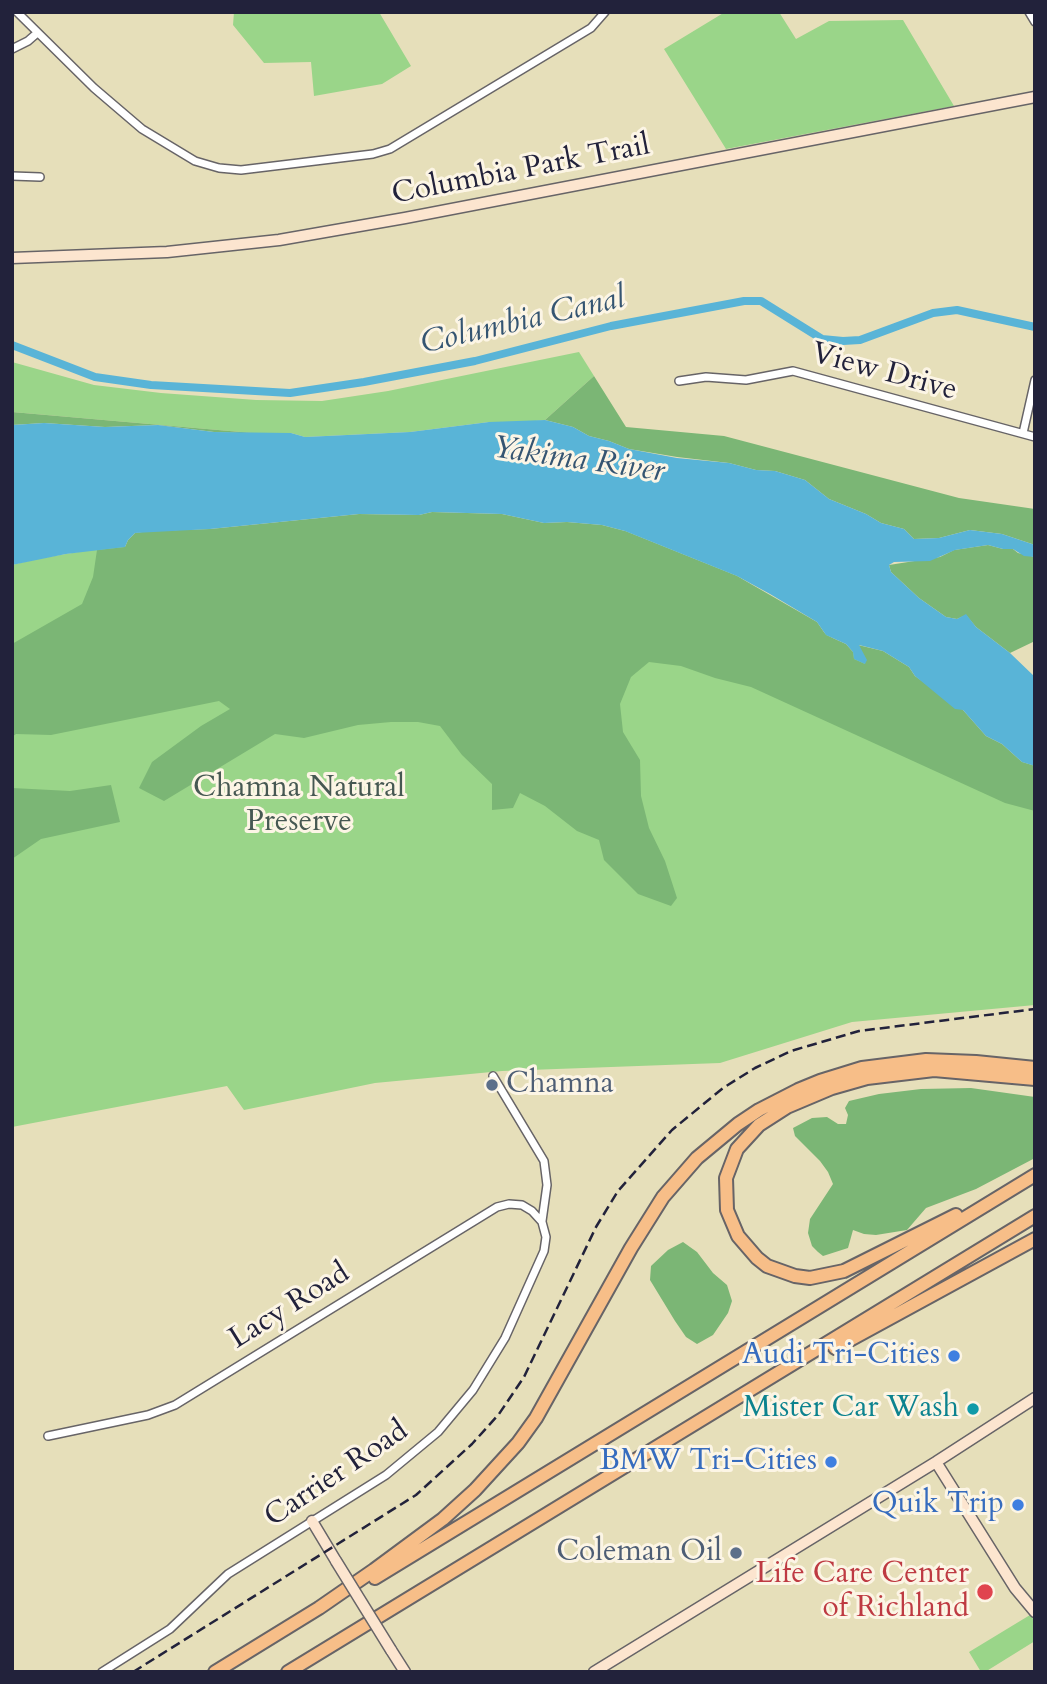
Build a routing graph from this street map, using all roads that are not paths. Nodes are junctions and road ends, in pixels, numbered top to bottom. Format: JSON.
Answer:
{"nodes":[{"id":1,"x":17,"y":12,"type":"edge"},
{"id":2,"x":604,"y":12,"type":"edge"},
{"id":3,"x":1029,"y":12,"type":"edge"},
{"id":4,"x":1035,"y":22,"type":"edge"},
{"id":5,"x":36,"y":34,"type":"junction"},
{"id":6,"x":12,"y":49,"type":"edge"},
{"id":7,"x":1035,"y":97,"type":"edge"},
{"id":8,"x":12,"y":176,"type":"edge"},
{"id":9,"x":40,"y":177,"type":"dead end"},
{"id":10,"x":12,"y":258,"type":"edge"},
{"id":11,"x":1035,"y":380,"type":"edge"},
{"id":12,"x":679,"y":381,"type":"dead end"},
{"id":13,"x":1023,"y":433,"type":"junction"},
{"id":14,"x":1035,"y":437,"type":"edge"},
{"id":15,"x":1035,"y":1068,"type":"edge"},
{"id":16,"x":493,"y":1076,"type":"dead end"},
{"id":17,"x":1035,"y":1079,"type":"edge"},
{"id":18,"x":1035,"y":1175,"type":"edge"},
{"id":19,"x":1010,"y":1189,"type":"junction"},
{"id":20,"x":1035,"y":1216,"type":"edge"},
{"id":21,"x":542,"y":1222,"type":"junction"},
{"id":22,"x":1035,"y":1239,"type":"edge"},
{"id":23,"x":1035,"y":1398,"type":"edge"},
{"id":24,"x":721,"y":1410,"type":"junction"},
{"id":25,"x":48,"y":1436,"type":"dead end"},
{"id":26,"x":936,"y":1462,"type":"junction"},
{"id":27,"x":312,"y":1521,"type":"junction"},
{"id":28,"x":319,"y":1608,"type":"junction"},
{"id":29,"x":1035,"y":1612,"type":"edge"},
{"id":30,"x":361,"y":1627,"type":"junction"},
{"id":31,"x":102,"y":1672,"type":"edge"},
{"id":32,"x":215,"y":1672,"type":"edge"},
{"id":33,"x":288,"y":1672,"type":"edge"},
{"id":34,"x":300,"y":1672,"type":"edge"},
{"id":35,"x":405,"y":1672,"type":"edge"},
{"id":36,"x":594,"y":1672,"type":"edge"}],
"edges":[{"from":1,"to":5,"type":"street"},
{"from":2,"to":5,"type":"street"},
{"from":3,"to":4,"type":"street"},
{"from":5,"to":6,"type":"street"},
{"from":7,"to":10,"type":"main road","name":"Columbia Park Trail"},
{"from":8,"to":9,"type":"street"},
{"from":11,"to":13,"type":"street"},
{"from":12,"to":13,"type":"street","name":"View Drive"},
{"from":13,"to":14,"type":"street","name":"View Drive"},
{"from":15,"to":28,"type":"highway"},
{"from":16,"to":21,"type":"street","name":"Carrier Road"},
{"from":17,"to":19,"type":"highway"},
{"from":18,"to":19,"type":"highway"},
{"from":19,"to":28,"type":"highway"},
{"from":20,"to":24,"type":"highway"},
{"from":21,"to":25,"type":"street","name":"Lacy Road"},
{"from":21,"to":27,"type":"street","name":"Carrier Road"},
{"from":22,"to":24,"type":"highway"},
{"from":23,"to":26,"type":"main road"},
{"from":24,"to":30,"type":"highway"},
{"from":26,"to":29,"type":"main road"},
{"from":26,"to":36,"type":"main road"},
{"from":27,"to":31,"type":"street","name":"Carrier Road"},
{"from":27,"to":35,"type":"main road","bridge":true},
{"from":28,"to":32,"type":"highway"},
{"from":30,"to":33,"type":"highway"},
{"from":30,"to":34,"type":"highway"}]}
